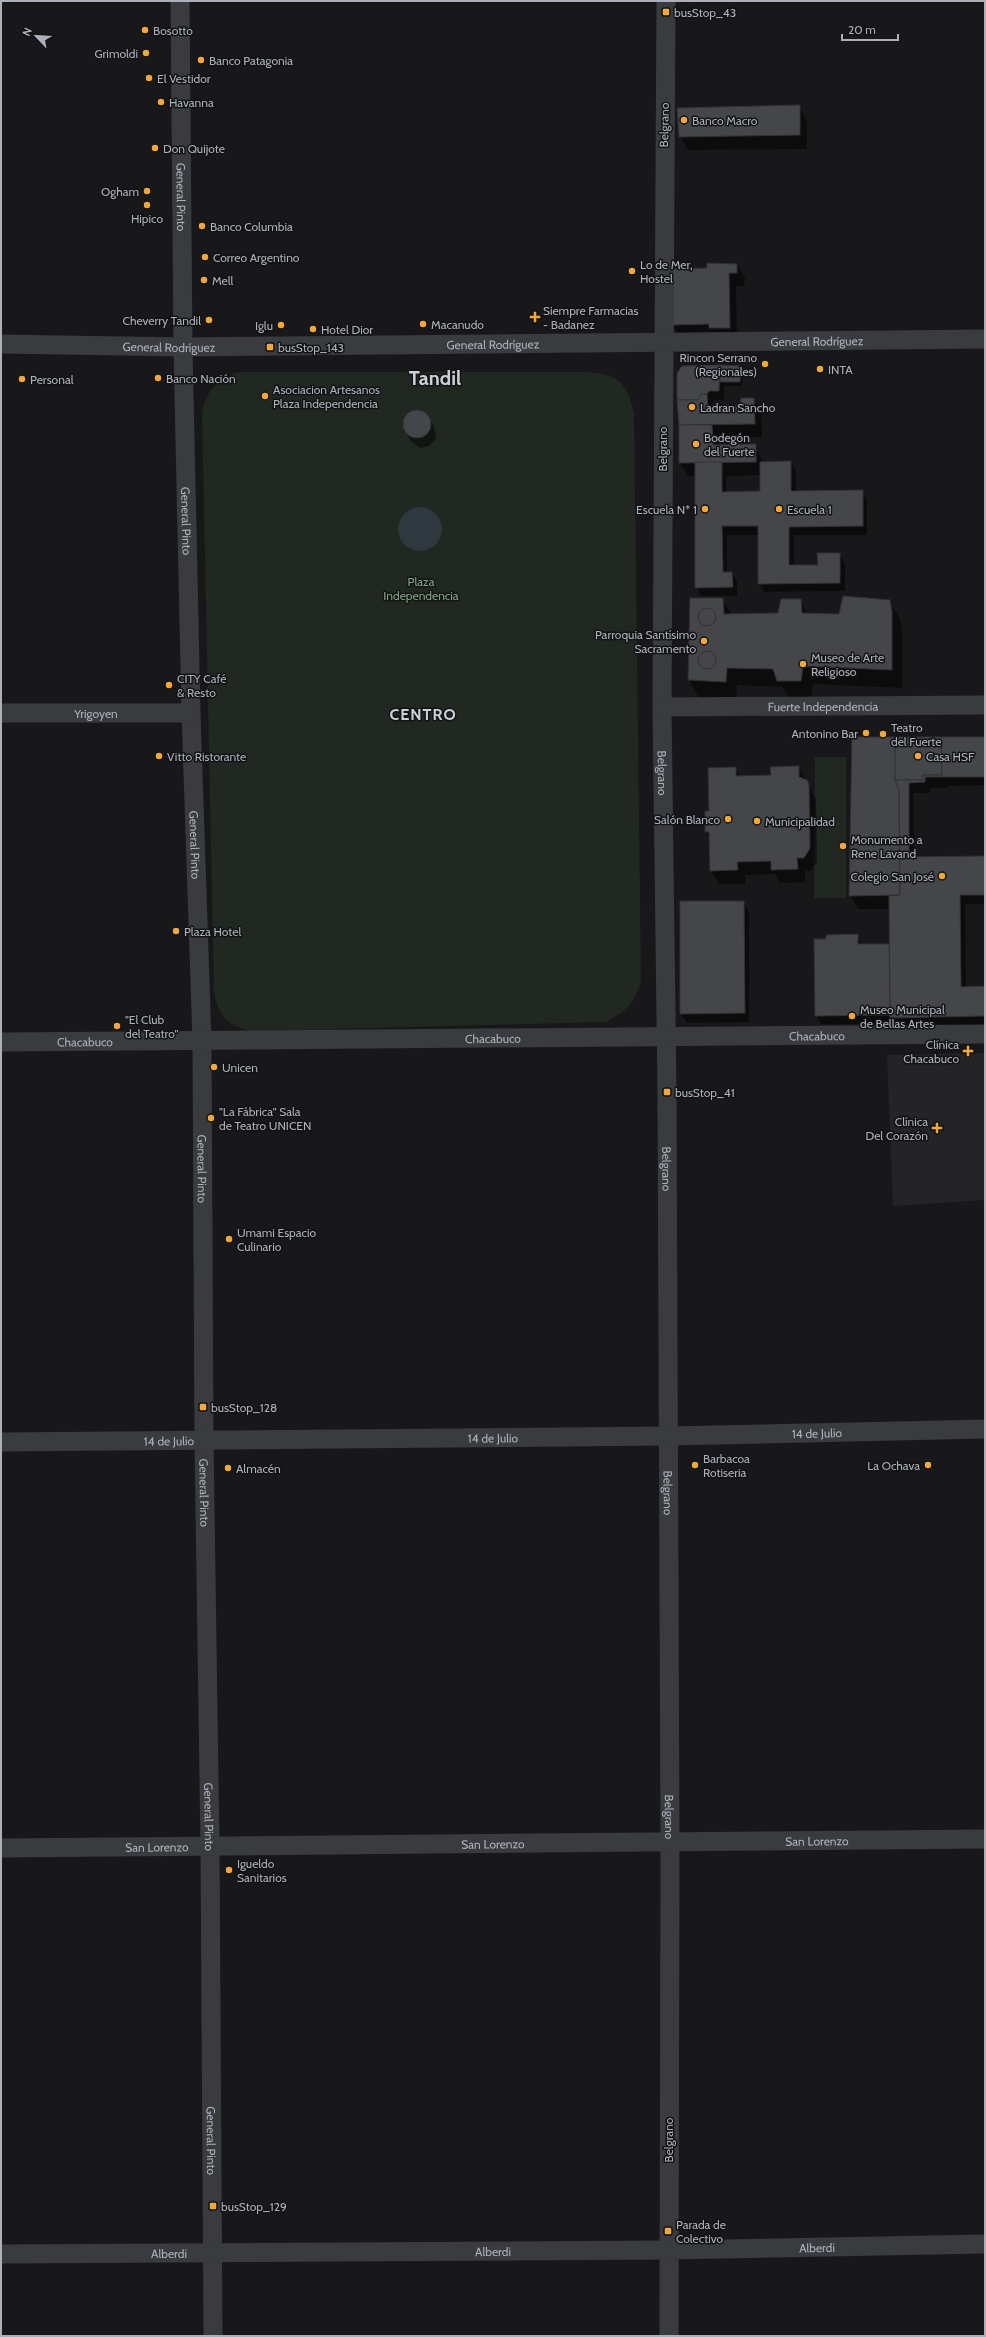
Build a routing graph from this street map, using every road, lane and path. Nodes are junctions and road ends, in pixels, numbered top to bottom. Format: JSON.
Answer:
{"nodes":[{"id":1,"x":180,"y":1,"type":"edge"},
{"id":2,"x":666,"y":1,"type":"edge"},
{"id":3,"x":985,"y":339,"type":"edge"},
{"id":4,"x":1,"y":344,"type":"edge"},
{"id":5,"x":662,"y":344,"type":"junction"},
{"id":6,"x":183,"y":347,"type":"junction"},
{"id":7,"x":985,"y":706,"type":"edge"},
{"id":8,"x":662,"y":707,"type":"junction"},
{"id":9,"x":1,"y":713,"type":"edge"},
{"id":10,"x":191,"y":713,"type":"junction"},
{"id":11,"x":985,"y":1034,"type":"edge"},
{"id":12,"x":667,"y":1035,"type":"junction"},
{"id":13,"x":202,"y":1041,"type":"junction"},
{"id":14,"x":1,"y":1042,"type":"edge"},
{"id":15,"x":985,"y":1429,"type":"edge"},
{"id":16,"x":668,"y":1436,"type":"junction"},
{"id":17,"x":204,"y":1440,"type":"junction"},
{"id":18,"x":1,"y":1442,"type":"edge"},
{"id":19,"x":985,"y":1839,"type":"edge"},
{"id":20,"x":670,"y":1842,"type":"junction"},
{"id":21,"x":210,"y":1846,"type":"junction"},
{"id":22,"x":1,"y":1848,"type":"edge"},
{"id":23,"x":985,"y":2244,"type":"edge"},
{"id":24,"x":668,"y":2250,"type":"junction"},
{"id":25,"x":213,"y":2252,"type":"junction"},
{"id":26,"x":1,"y":2254,"type":"edge"},
{"id":27,"x":213,"y":2336,"type":"edge"},
{"id":28,"x":669,"y":2336,"type":"edge"}],
"edges":[{"from":1,"to":6,"type":"street","name":"General Pinto"},
{"from":2,"to":5,"type":"street","name":"Belgrano"},
{"from":3,"to":5,"type":"street","name":"General Rodríguez"},
{"from":4,"to":6,"type":"street","name":"General Rodríguez"},
{"from":5,"to":6,"type":"street","name":"General Rodríguez"},
{"from":5,"to":8,"type":"street","name":"Belgrano"},
{"from":6,"to":10,"type":"street","name":"General Pinto"},
{"from":7,"to":8,"type":"street","name":"Fuerte Independencia"},
{"from":8,"to":12,"type":"street","name":"Belgrano"},
{"from":9,"to":10,"type":"street","name":"Yrigoyen"},
{"from":10,"to":13,"type":"street","name":"General Pinto"},
{"from":11,"to":12,"type":"street","name":"Chacabuco"},
{"from":12,"to":13,"type":"street","name":"Chacabuco"},
{"from":12,"to":16,"type":"street","name":"Belgrano"},
{"from":13,"to":14,"type":"street","name":"Chacabuco"},
{"from":13,"to":17,"type":"street","name":"General Pinto"},
{"from":15,"to":16,"type":"street","name":"14 de Julio"},
{"from":16,"to":17,"type":"street","name":"14 de Julio"},
{"from":16,"to":20,"type":"street","name":"Belgrano"},
{"from":17,"to":18,"type":"street","name":"14 de Julio"},
{"from":17,"to":21,"type":"street","name":"General Pinto"},
{"from":19,"to":20,"type":"street","name":"San Lorenzo"},
{"from":20,"to":21,"type":"street","name":"San Lorenzo"},
{"from":20,"to":24,"type":"street","name":"Belgrano"},
{"from":21,"to":22,"type":"street","name":"San Lorenzo"},
{"from":21,"to":25,"type":"street","name":"General Pinto"},
{"from":23,"to":24,"type":"street","name":"Alberdi"},
{"from":24,"to":25,"type":"street","name":"Alberdi"},
{"from":24,"to":28,"type":"street","name":"Belgrano"},
{"from":25,"to":26,"type":"street","name":"Alberdi"},
{"from":25,"to":27,"type":"street","name":"General Pinto"}]}
